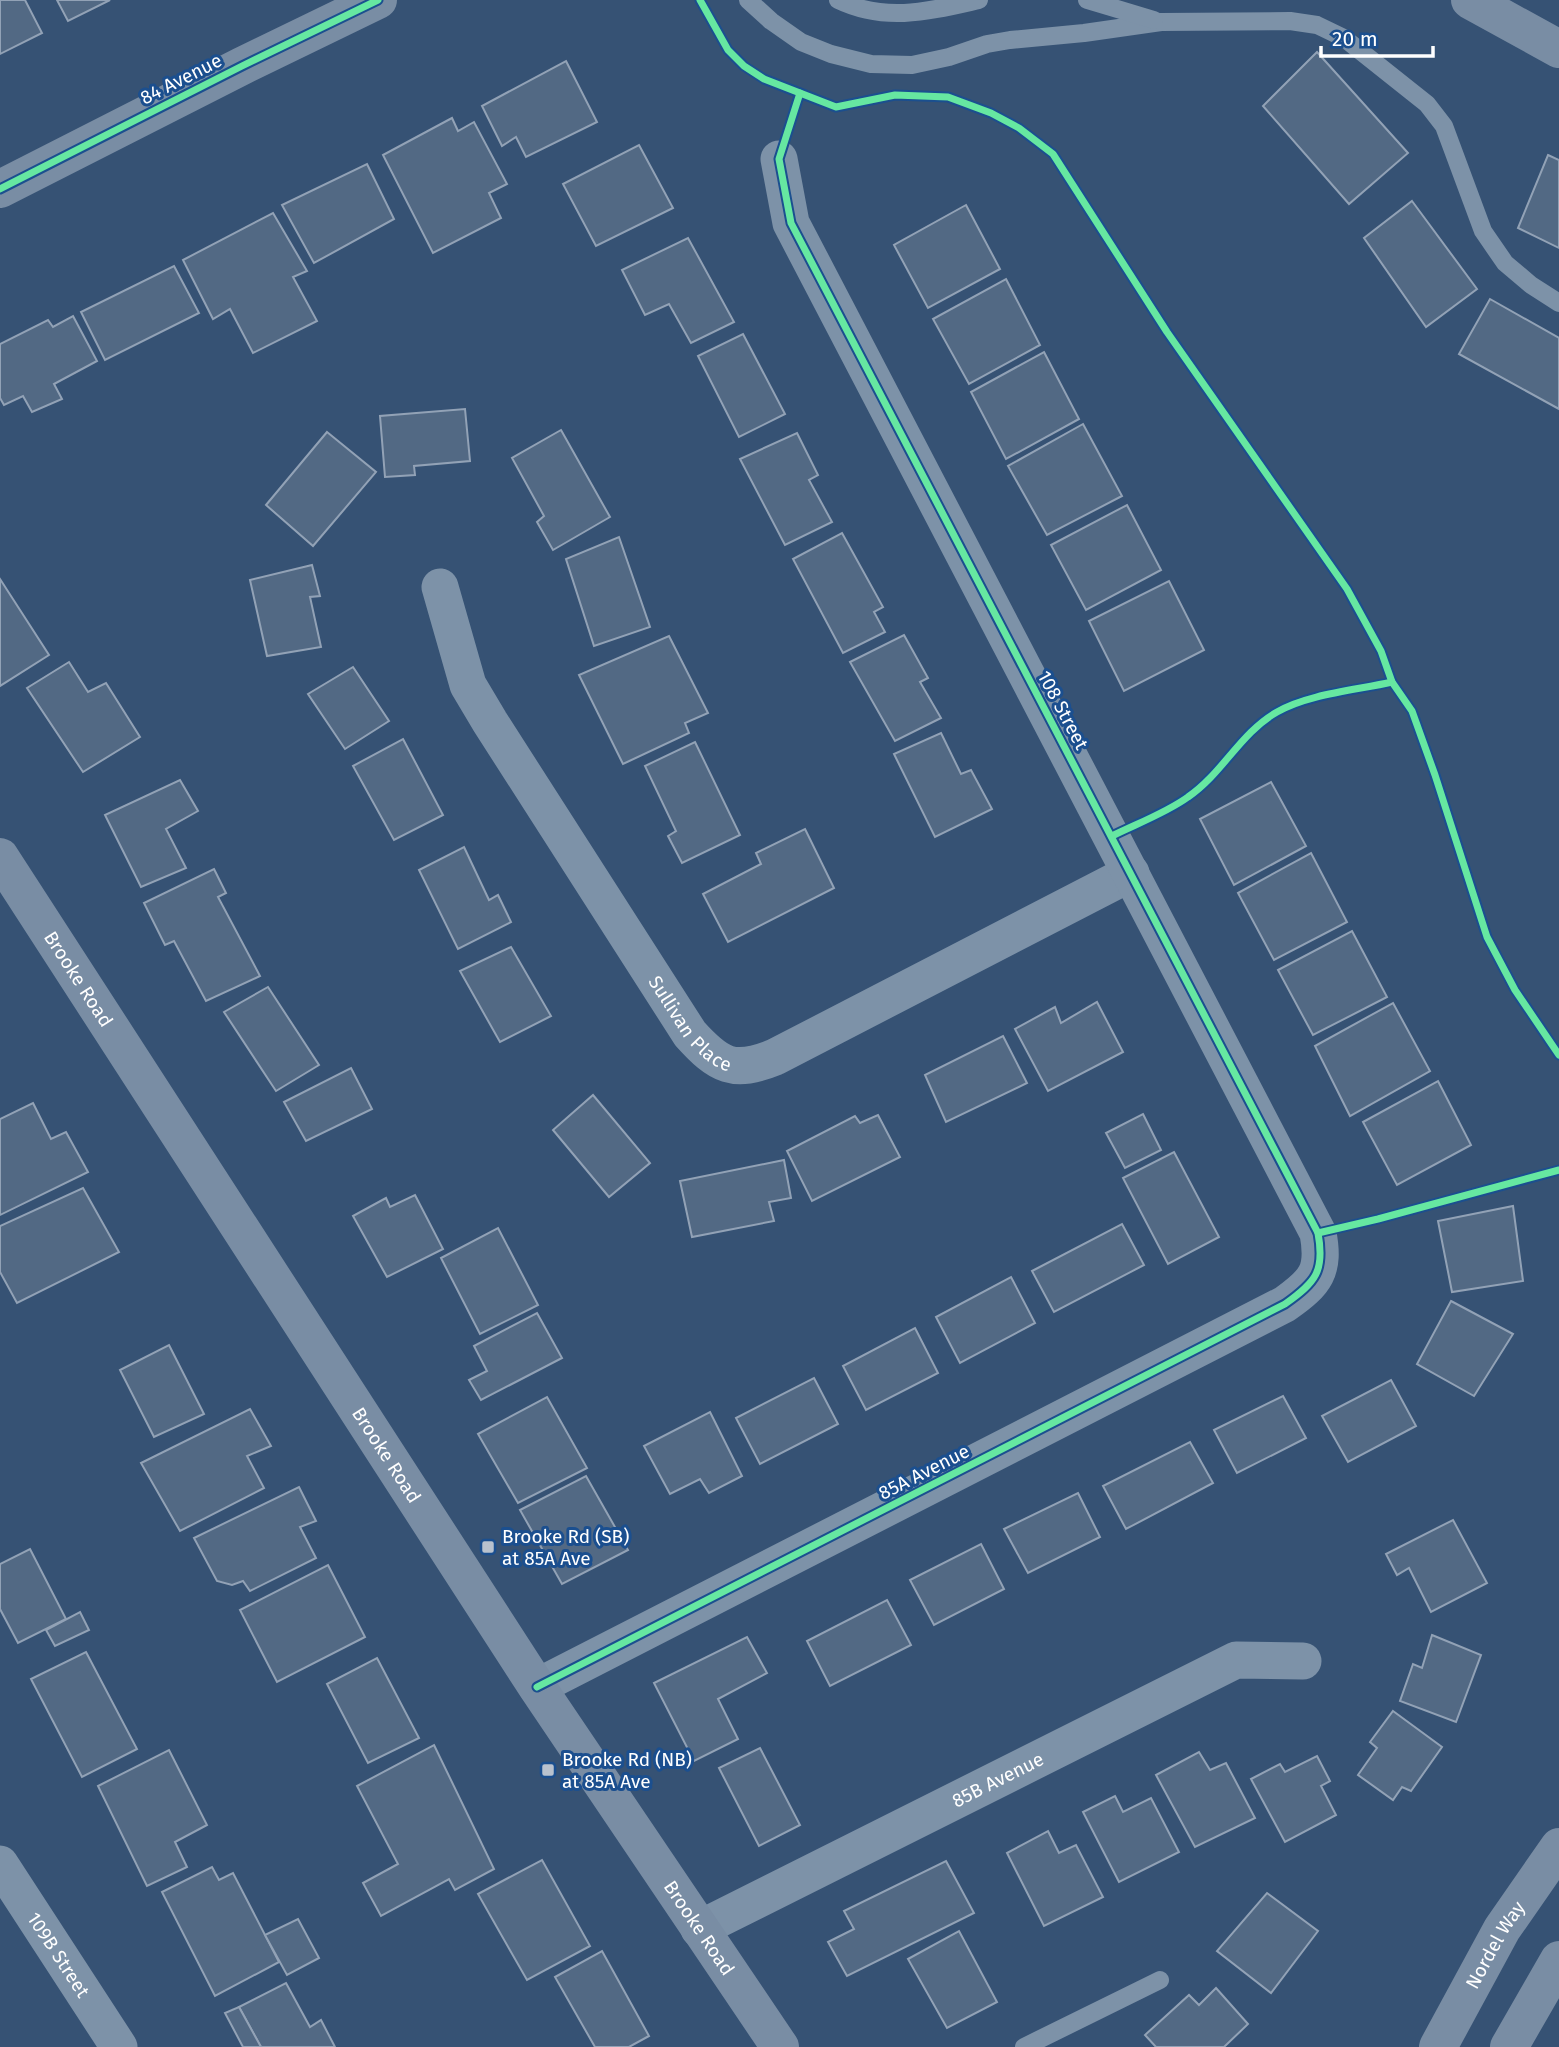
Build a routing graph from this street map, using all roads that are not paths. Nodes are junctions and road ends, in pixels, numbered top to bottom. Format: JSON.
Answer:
{"nodes":[{"id":1,"x":378,"y":0,"type":"edge"},
{"id":2,"x":748,"y":0,"type":"edge"},
{"id":3,"x":838,"y":0,"type":"edge"},
{"id":4,"x":979,"y":0,"type":"edge"},
{"id":5,"x":1087,"y":0,"type":"edge"},
{"id":6,"x":1470,"y":0,"type":"edge"},
{"id":7,"x":1161,"y":22,"type":"junction"},
{"id":8,"x":1559,"y":49,"type":"edge"},
{"id":9,"x":779,"y":159,"type":"dead end"},
{"id":10,"x":0,"y":189,"type":"edge"},
{"id":11,"x":1559,"y":303,"type":"edge"},
{"id":12,"x":440,"y":587,"type":"dead end"},
{"id":13,"x":0,"y":858,"type":"edge"},
{"id":14,"x":1130,"y":873,"type":"junction"},
{"id":15,"x":1318,"y":1275,"type":"joint"},
{"id":16,"x":1303,"y":1661,"type":"dead end"},
{"id":17,"x":537,"y":1687,"type":"junction"},
{"id":18,"x":1559,"y":1847,"type":"edge"},
{"id":19,"x":0,"y":1864,"type":"edge"},
{"id":20,"x":699,"y":1929,"type":"junction"},
{"id":21,"x":1559,"y":1960,"type":"edge"},
{"id":22,"x":1160,"y":1980,"type":"dead end"},
{"id":23,"x":119,"y":2047,"type":"edge"},
{"id":24,"x":780,"y":2047,"type":"edge"},
{"id":25,"x":1024,"y":2047,"type":"edge"},
{"id":26,"x":1438,"y":2047,"type":"edge"},
{"id":27,"x":1509,"y":2047,"type":"edge"}],
"edges":[{"from":1,"to":10,"type":"street","name":"84 Avenue"},
{"from":2,"to":7,"type":"lane"},
{"from":3,"to":4,"type":"lane"},
{"from":5,"to":7,"type":"lane"},
{"from":6,"to":8,"type":"street"},
{"from":7,"to":11,"type":"lane"},
{"from":9,"to":14,"type":"street","name":"108 Street"},
{"from":12,"to":14,"type":"street","name":"Sullivan Place"},
{"from":13,"to":17,"type":"street","name":"Brooke Road"},
{"from":14,"to":15,"type":"street","name":"108 Street"},
{"from":15,"to":17,"type":"street","name":"85A Avenue"},
{"from":16,"to":20,"type":"street","name":"85B Avenue"},
{"from":17,"to":20,"type":"street","name":"Brooke Road"},
{"from":18,"to":26,"type":"street","name":"Nordel Way"},
{"from":19,"to":23,"type":"street","name":"109B Street"},
{"from":20,"to":24,"type":"street","name":"Brooke Road"},
{"from":21,"to":27,"type":"street"},
{"from":22,"to":25,"type":"lane"}]}
